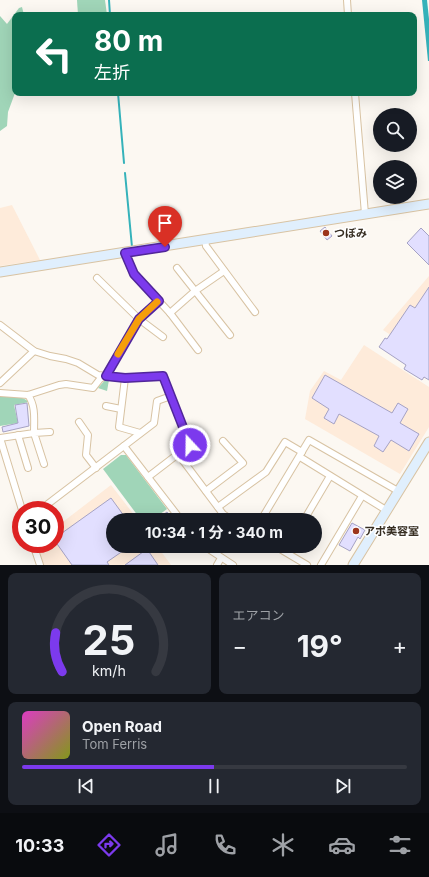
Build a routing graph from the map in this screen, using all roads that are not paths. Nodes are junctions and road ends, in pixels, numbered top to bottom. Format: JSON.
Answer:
{"nodes":[{"id":1,"x":347,"y":0,"type":"edge"},
{"id":2,"x":348,"y":12,"type":"edge"},
{"id":3,"x":355,"y":96,"type":"edge"},
{"id":4,"x":429,"y":204,"type":"edge"},
{"id":5,"x":366,"y":214,"type":"junction"},
{"id":6,"x":205,"y":240,"type":"junction"},
{"id":7,"x":125,"y":253,"type":"junction"},
{"id":8,"x":177,"y":268,"type":"dead end"},
{"id":9,"x":224,"y":271,"type":"junction"},
{"id":10,"x":0,"y":272,"type":"edge"},
{"id":11,"x":97,"y":278,"type":"dead end"},
{"id":12,"x":195,"y":291,"type":"junction"},
{"id":13,"x":159,"y":301,"type":"junction"},
{"id":14,"x":170,"y":312,"type":"junction"},
{"id":15,"x":255,"y":312,"type":"dead end"},
{"id":16,"x":139,"y":319,"type":"junction"},
{"id":17,"x":1,"y":327,"type":"edge"},
{"id":18,"x":230,"y":335,"type":"dead end"},
{"id":19,"x":163,"y":337,"type":"dead end"},
{"id":20,"x":34,"y":350,"type":"junction"},
{"id":21,"x":198,"y":350,"type":"dead end"},
{"id":22,"x":106,"y":376,"type":"junction"},
{"id":23,"x":125,"y":378,"type":"junction"},
{"id":24,"x":0,"y":383,"type":"edge"},
{"id":25,"x":0,"y":393,"type":"edge"},
{"id":26,"x":28,"y":395,"type":"junction"},
{"id":27,"x":171,"y":396,"type":"junction"},
{"id":28,"x":106,"y":406,"type":"dead end"},
{"id":29,"x":121,"y":409,"type":"junction"},
{"id":30,"x":79,"y":422,"type":"dead end"},
{"id":31,"x":50,"y":432,"type":"dead end"},
{"id":32,"x":34,"y":433,"type":"junction"},
{"id":33,"x":140,"y":433,"type":"junction"},
{"id":34,"x":18,"y":435,"type":"junction"},
{"id":35,"x":0,"y":438,"type":"edge"},
{"id":36,"x":223,"y":441,"type":"dead end"},
{"id":37,"x":429,"y":442,"type":"edge"},
{"id":38,"x":124,"y":446,"type":"junction"},
{"id":39,"x":178,"y":454,"type":"junction"},
{"id":40,"x":301,"y":455,"type":"junction"},
{"id":41,"x":3,"y":461,"type":"edge"},
{"id":42,"x":44,"y":464,"type":"dead end"},
{"id":43,"x":28,"y":468,"type":"dead end"},
{"id":44,"x":96,"y":468,"type":"junction"},
{"id":45,"x":330,"y":476,"type":"junction"},
{"id":46,"x":148,"y":477,"type":"junction"},
{"id":47,"x":206,"y":491,"type":"junction"},
{"id":48,"x":398,"y":491,"type":"junction"},
{"id":49,"x":362,"y":496,"type":"junction"},
{"id":50,"x":19,"y":501,"type":"edge"},
{"id":51,"x":52,"y":501,"type":"edge"},
{"id":52,"x":218,"y":507,"type":"junction"},
{"id":53,"x":386,"y":510,"type":"junction"},
{"id":54,"x":176,"y":513,"type":"edge"},
{"id":55,"x":222,"y":513,"type":"edge"},
{"id":56,"x":265,"y":513,"type":"edge"},
{"id":57,"x":308,"y":513,"type":"edge"},
{"id":58,"x":36,"y":553,"type":"edge"},
{"id":59,"x":214,"y":553,"type":"edge"},
{"id":60,"x":287,"y":553,"type":"edge"},
{"id":61,"x":221,"y":558,"type":"junction"},
{"id":62,"x":40,"y":565,"type":"edge"},
{"id":63,"x":217,"y":565,"type":"edge"},
{"id":64,"x":233,"y":565,"type":"edge"},
{"id":65,"x":307,"y":565,"type":"edge"},
{"id":66,"x":321,"y":565,"type":"edge"},
{"id":67,"x":353,"y":565,"type":"edge"}],
"edges":[{"from":1,"to":2,"type":"street"},
{"from":3,"to":5,"type":"street"},
{"from":4,"to":5,"type":"street"},
{"from":5,"to":6,"type":"street"},
{"from":6,"to":7,"type":"street"},
{"from":6,"to":9,"type":"street"},
{"from":7,"to":10,"type":"street"},
{"from":7,"to":13,"type":"street"},
{"from":8,"to":12,"type":"street"},
{"from":9,"to":12,"type":"street"},
{"from":9,"to":15,"type":"street"},
{"from":11,"to":16,"type":"street"},
{"from":12,"to":14,"type":"street"},
{"from":12,"to":18,"type":"street"},
{"from":13,"to":14,"type":"street"},
{"from":13,"to":16,"type":"street"},
{"from":14,"to":21,"type":"street"},
{"from":16,"to":19,"type":"street"},
{"from":16,"to":22,"type":"street"},
{"from":17,"to":20,"type":"street"},
{"from":20,"to":22,"type":"street"},
{"from":20,"to":24,"type":"street"},
{"from":22,"to":23,"type":"street"},
{"from":22,"to":26,"type":"street"},
{"from":23,"to":27,"type":"street"},
{"from":23,"to":29,"type":"street"},
{"from":25,"to":26,"type":"street"},
{"from":26,"to":32,"type":"street"},
{"from":27,"to":33,"type":"street"},
{"from":27,"to":39,"type":"street"},
{"from":28,"to":29,"type":"street"},
{"from":29,"to":33,"type":"street"},
{"from":30,"to":44,"type":"street"},
{"from":31,"to":32,"type":"street"},
{"from":32,"to":34,"type":"street"},
{"from":32,"to":42,"type":"street"},
{"from":33,"to":38,"type":"street"},
{"from":34,"to":35,"type":"street"},
{"from":34,"to":43,"type":"street"},
{"from":35,"to":41,"type":"street"},
{"from":36,"to":47,"type":"street"},
{"from":37,"to":48,"type":"street"},
{"from":38,"to":44,"type":"street"},
{"from":38,"to":46,"type":"street"},
{"from":39,"to":46,"type":"street"},
{"from":39,"to":47,"type":"street"},
{"from":40,"to":45,"type":"street"},
{"from":40,"to":48,"type":"street"},
{"from":40,"to":52,"type":"street"},
{"from":40,"to":56,"type":"street"},
{"from":41,"to":50,"type":"street"},
{"from":44,"to":51,"type":"street"},
{"from":45,"to":49,"type":"street"},
{"from":45,"to":57,"type":"street"},
{"from":46,"to":54,"type":"street"},
{"from":47,"to":52,"type":"street"},
{"from":48,"to":53,"type":"street"},
{"from":49,"to":53,"type":"street"},
{"from":49,"to":66,"type":"street"},
{"from":52,"to":55,"type":"street"},
{"from":53,"to":67,"type":"street"},
{"from":58,"to":62,"type":"street"},
{"from":59,"to":61,"type":"street"},
{"from":60,"to":65,"type":"street"},
{"from":61,"to":63,"type":"street"},
{"from":61,"to":64,"type":"street"}]}
